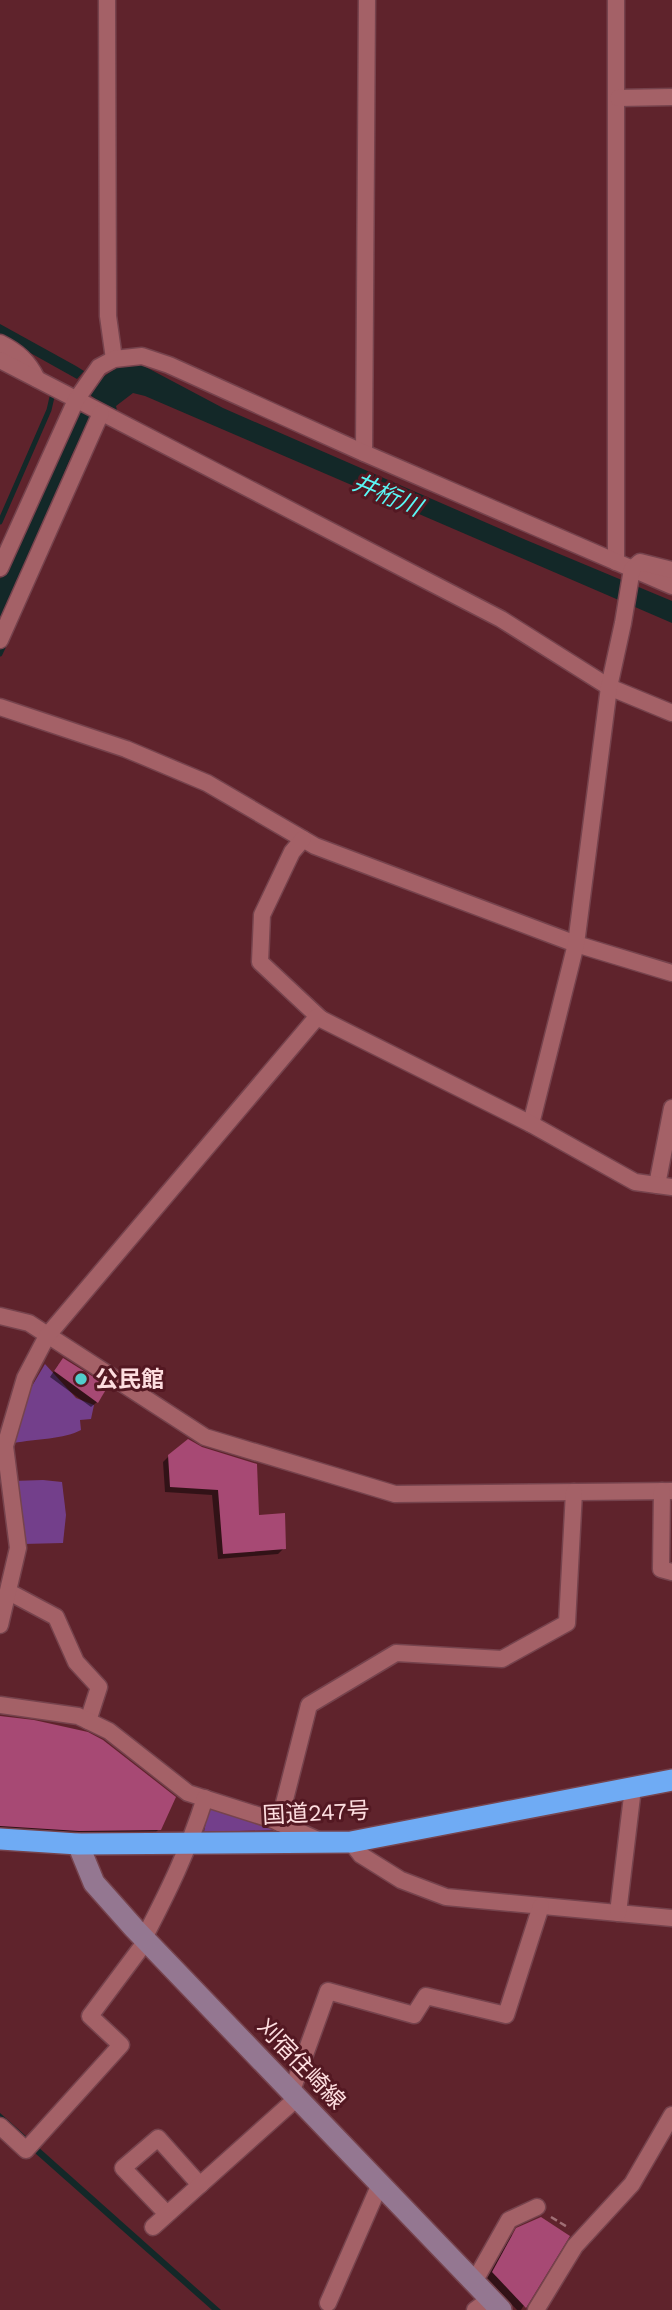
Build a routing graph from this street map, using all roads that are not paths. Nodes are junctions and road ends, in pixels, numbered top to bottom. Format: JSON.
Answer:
{"nodes":[{"id":1,"x":107,"y":0,"type":"edge"},
{"id":2,"x":367,"y":0,"type":"edge"},
{"id":3,"x":616,"y":0,"type":"edge"},
{"id":4,"x":672,"y":97,"type":"edge"},
{"id":5,"x":618,"y":98,"type":"junction"},
{"id":6,"x":0,"y":342,"type":"edge"},
{"id":7,"x":0,"y":359,"type":"edge"},
{"id":8,"x":114,"y":359,"type":"junction"},
{"id":9,"x":38,"y":380,"type":"junction"},
{"id":10,"x":76,"y":400,"type":"junction"},
{"id":11,"x":101,"y":413,"type":"junction"},
{"id":12,"x":363,"y":453,"type":"junction"},
{"id":13,"x":616,"y":562,"type":"junction"},
{"id":14,"x":0,"y":568,"type":"edge"},
{"id":15,"x":672,"y":570,"type":"edge"},
{"id":16,"x":631,"y":575,"type":"junction"},
{"id":17,"x":672,"y":586,"type":"edge"},
{"id":18,"x":0,"y":640,"type":"edge"},
{"id":19,"x":609,"y":687,"type":"junction"},
{"id":20,"x":0,"y":707,"type":"edge"},
{"id":21,"x":672,"y":713,"type":"edge"},
{"id":22,"x":303,"y":839,"type":"junction"},
{"id":23,"x":576,"y":944,"type":"junction"},
{"id":24,"x":672,"y":974,"type":"edge"},
{"id":25,"x":321,"y":1019,"type":"junction"},
{"id":26,"x":672,"y":1108,"type":"edge"},
{"id":27,"x":531,"y":1124,"type":"junction"},
{"id":28,"x":665,"y":1186,"type":"edge"},
{"id":29,"x":0,"y":1316,"type":"edge"},
{"id":30,"x":47,"y":1336,"type":"junction"},
{"id":31,"x":667,"y":1491,"type":"edge"},
{"id":32,"x":575,"y":1492,"type":"junction"},
{"id":33,"x":672,"y":1572,"type":"edge"},
{"id":34,"x":9,"y":1592,"type":"junction"},
{"id":35,"x":0,"y":1625,"type":"edge"},
{"id":36,"x":0,"y":1705,"type":"edge"},
{"id":37,"x":89,"y":1721,"type":"junction"},
{"id":38,"x":672,"y":1780,"type":"edge"},
{"id":39,"x":632,"y":1788,"type":"junction"},
{"id":40,"x":205,"y":1798,"type":"junction"},
{"id":41,"x":279,"y":1823,"type":"junction"},
{"id":42,"x":0,"y":1839,"type":"edge"},
{"id":43,"x":323,"y":1842,"type":"junction"},
{"id":44,"x":351,"y":1842,"type":"junction"},
{"id":45,"x":191,"y":1843,"type":"junction"},
{"id":46,"x":78,"y":1844,"type":"junction"},
{"id":47,"x":541,"y":1906,"type":"junction"},
{"id":48,"x":618,"y":1913,"type":"junction"},
{"id":49,"x":672,"y":1918,"type":"edge"},
{"id":50,"x":145,"y":1940,"type":"junction"},
{"id":51,"x":293,"y":2094,"type":"junction"},
{"id":52,"x":672,"y":2115,"type":"edge"},
{"id":53,"x":0,"y":2126,"type":"edge"},
{"id":54,"x":380,"y":2184,"type":"junction"},
{"id":55,"x":200,"y":2185,"type":"junction"},
{"id":56,"x":537,"y":2207,"type":"road end"},
{"id":57,"x":167,"y":2214,"type":"junction"},
{"id":58,"x":153,"y":2227,"type":"dead end"},
{"id":59,"x":474,"y":2282,"type":"junction"},
{"id":60,"x":328,"y":2303,"type":"dead end"},
{"id":61,"x":489,"y":2306,"type":"edge"},
{"id":62,"x":536,"y":2310,"type":"edge"}],
"edges":[{"from":1,"to":8,"type":"street"},
{"from":2,"to":12,"type":"street"},
{"from":3,"to":5,"type":"street"},
{"from":4,"to":5,"type":"street"},
{"from":5,"to":13,"type":"street"},
{"from":6,"to":9,"type":"street"},
{"from":7,"to":9,"type":"street"},
{"from":8,"to":10,"type":"street"},
{"from":8,"to":12,"type":"street"},
{"from":9,"to":10,"type":"street"},
{"from":10,"to":11,"type":"street"},
{"from":10,"to":14,"type":"street"},
{"from":11,"to":18,"type":"street"},
{"from":11,"to":19,"type":"street"},
{"from":12,"to":13,"type":"street"},
{"from":13,"to":16,"type":"street"},
{"from":15,"to":16,"type":"street"},
{"from":16,"to":17,"type":"street"},
{"from":16,"to":19,"type":"street"},
{"from":19,"to":21,"type":"street"},
{"from":19,"to":23,"type":"street"},
{"from":20,"to":22,"type":"street"},
{"from":22,"to":23,"type":"street"},
{"from":22,"to":25,"type":"street"},
{"from":23,"to":24,"type":"street"},
{"from":23,"to":27,"type":"street"},
{"from":25,"to":27,"type":"street"},
{"from":25,"to":30,"type":"street"},
{"from":26,"to":28,"type":"street"},
{"from":27,"to":28,"type":"street"},
{"from":29,"to":30,"type":"street"},
{"from":30,"to":32,"type":"street"},
{"from":30,"to":34,"type":"street"},
{"from":31,"to":32,"type":"street"},
{"from":31,"to":33,"type":"street"},
{"from":32,"to":41,"type":"street"},
{"from":34,"to":35,"type":"street"},
{"from":34,"to":37,"type":"street"},
{"from":36,"to":37,"type":"street"},
{"from":37,"to":40,"type":"street"},
{"from":38,"to":39,"type":"highway","name":"国道247号"},
{"from":39,"to":44,"type":"highway","name":"国道247号"},
{"from":39,"to":48,"type":"street"},
{"from":40,"to":41,"type":"street"},
{"from":40,"to":45,"type":"street"},
{"from":41,"to":43,"type":"street"},
{"from":42,"to":46,"type":"highway","name":"国道247号"},
{"from":43,"to":44,"type":"highway","name":"国道247号"},
{"from":43,"to":45,"type":"highway","name":"国道247号"},
{"from":44,"to":47,"type":"street"},
{"from":45,"to":46,"type":"highway","name":"国道247号"},
{"from":45,"to":50,"type":"street"},
{"from":46,"to":50,"type":"main road","name":"刈宿住崎線"},
{"from":47,"to":48,"type":"street"},
{"from":47,"to":51,"type":"street"},
{"from":48,"to":49,"type":"street"},
{"from":50,"to":51,"type":"main road","name":"刈宿住崎線"},
{"from":50,"to":53,"type":"street"},
{"from":51,"to":54,"type":"main road","name":"刈宿住崎線"},
{"from":51,"to":55,"type":"street"},
{"from":52,"to":62,"type":"street"},
{"from":54,"to":59,"type":"main road","name":"刈宿住崎線"},
{"from":54,"to":60,"type":"street"},
{"from":55,"to":57,"type":"street"},
{"from":55,"to":57,"type":"street"},
{"from":56,"to":59,"type":"street"},
{"from":57,"to":58,"type":"street"},
{"from":59,"to":61,"type":"main road","name":"刈宿住崎線"}]}
